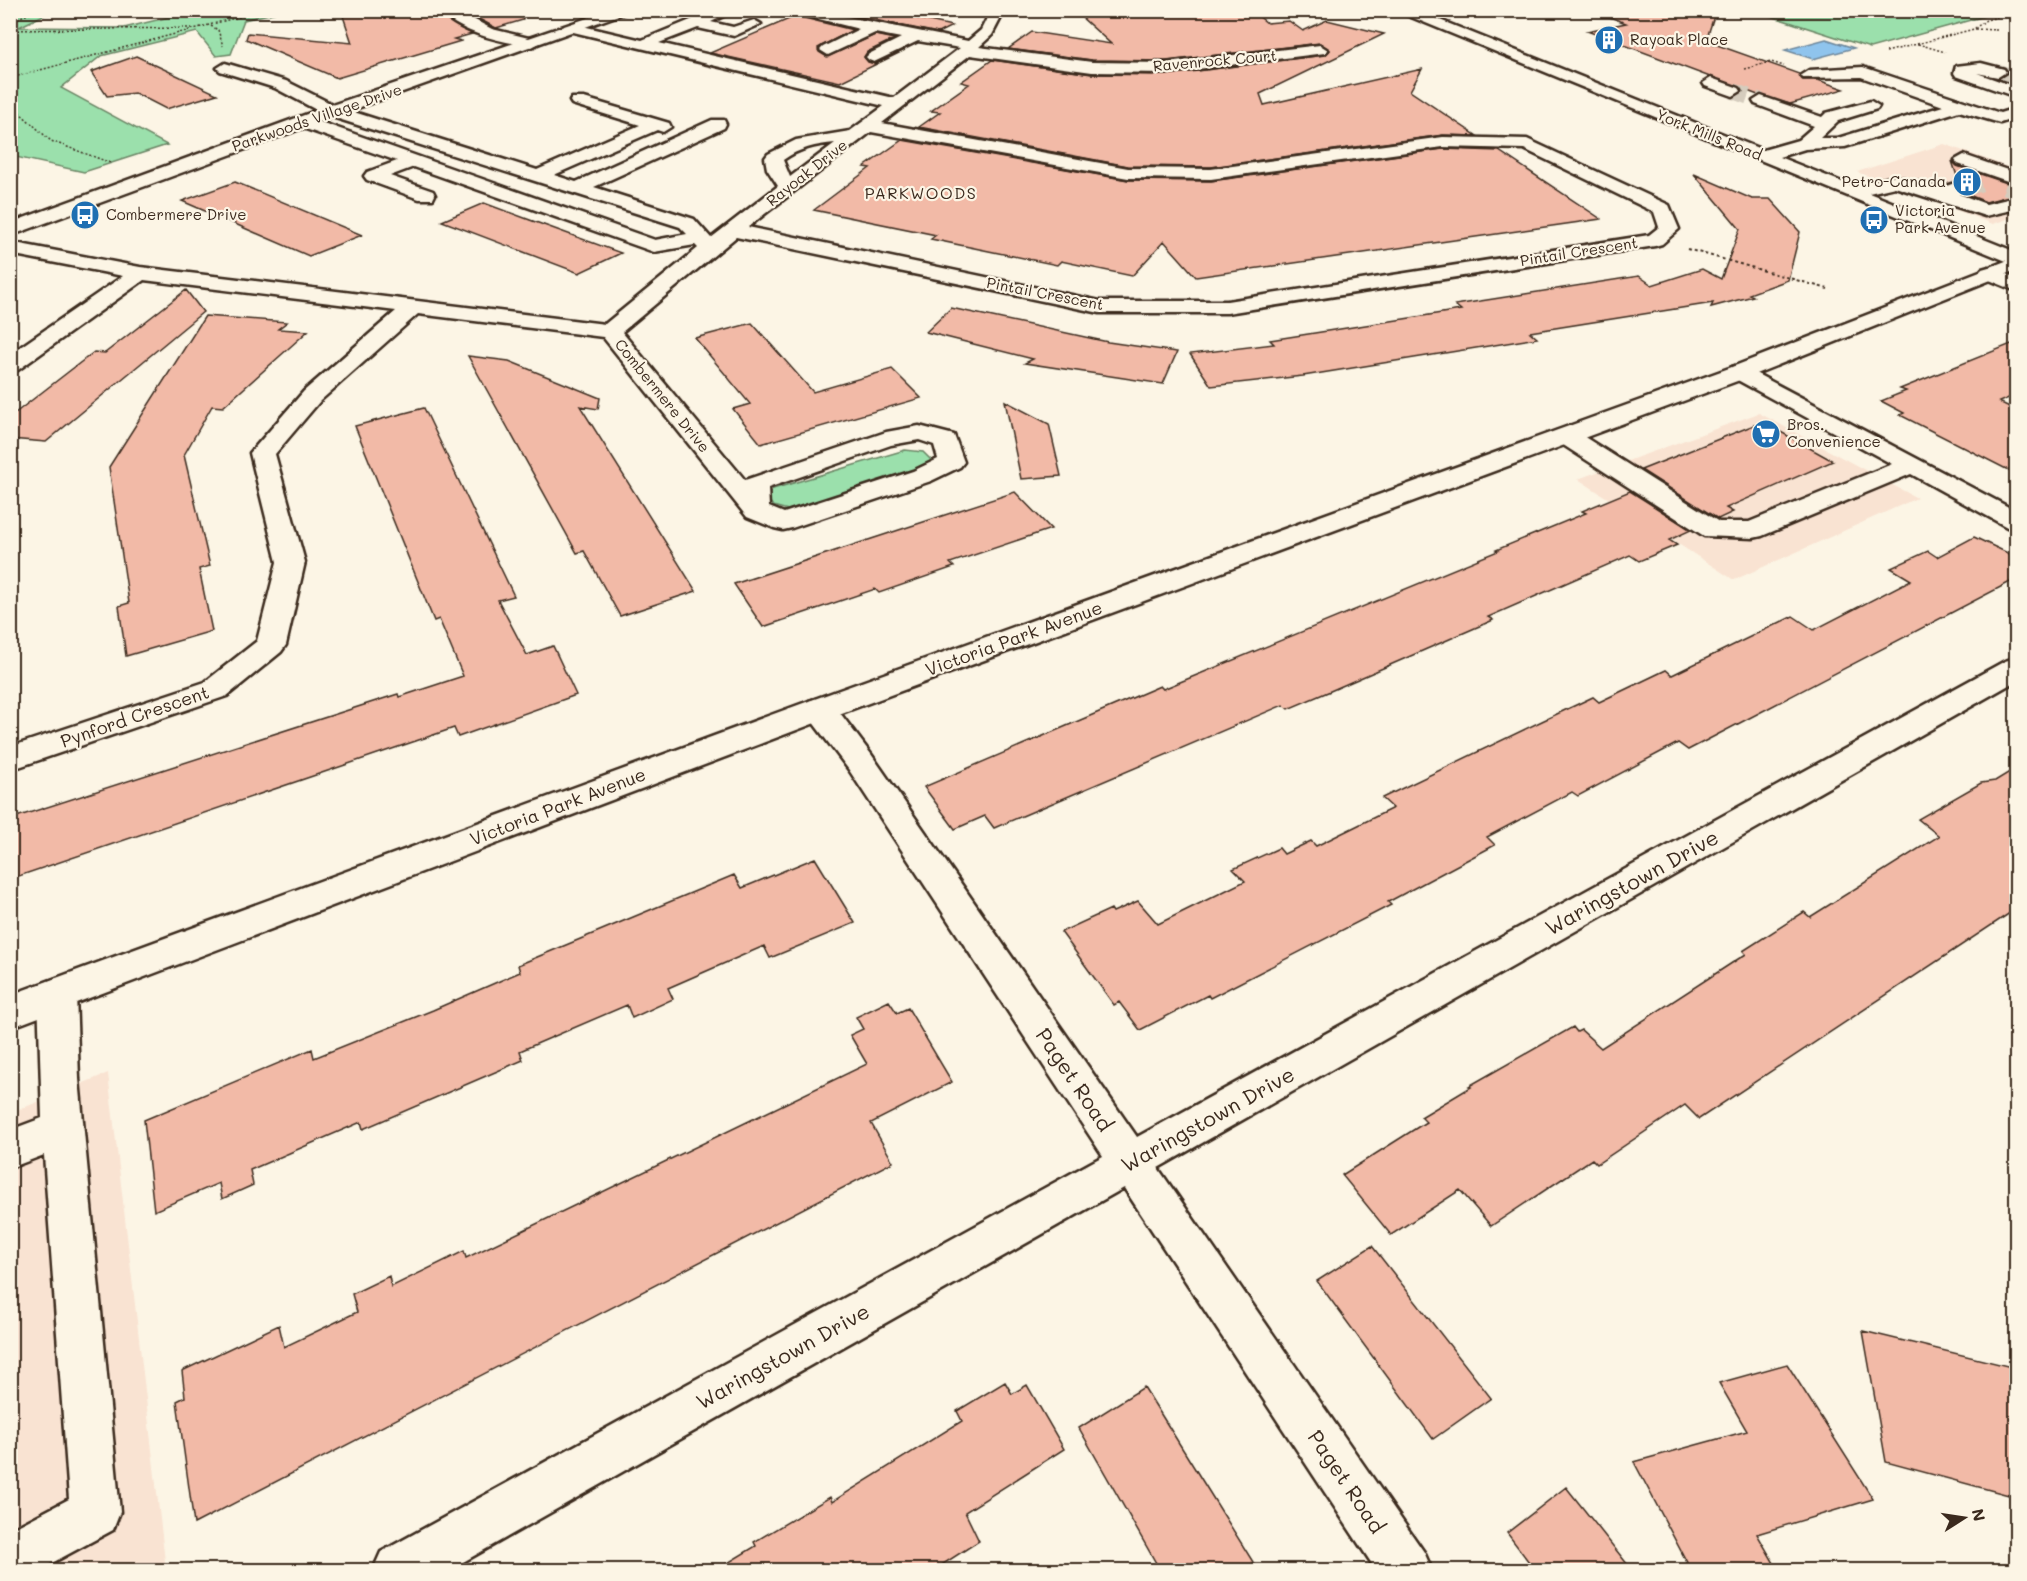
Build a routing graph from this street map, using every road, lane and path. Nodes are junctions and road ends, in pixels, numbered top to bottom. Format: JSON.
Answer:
{"nodes":[{"id":1,"x":39,"y":10,"type":"edge"},
{"id":2,"x":265,"y":10,"type":"edge"},
{"id":3,"x":446,"y":10,"type":"edge"},
{"id":4,"x":626,"y":10,"type":"edge"},
{"id":5,"x":729,"y":10,"type":"edge"},
{"id":6,"x":790,"y":10,"type":"edge"},
{"id":7,"x":998,"y":10,"type":"edge"},
{"id":8,"x":1401,"y":10,"type":"edge"},
{"id":9,"x":2016,"y":11,"type":"edge"},
{"id":10,"x":10,"y":21,"type":"edge"},
{"id":11,"x":695,"y":24,"type":"junction"},
{"id":12,"x":754,"y":24,"type":"dead end"},
{"id":13,"x":202,"y":28,"type":"junction"},
{"id":14,"x":574,"y":28,"type":"junction"},
{"id":15,"x":873,"y":28,"type":"junction"},
{"id":16,"x":1974,"y":29,"type":"junction"},
{"id":17,"x":10,"y":30,"type":"edge"},
{"id":18,"x":1997,"y":30,"type":"dead end"},
{"id":19,"x":916,"y":36,"type":"junction"},
{"id":20,"x":532,"y":43,"type":"junction"},
{"id":21,"x":642,"y":45,"type":"junction"},
{"id":22,"x":969,"y":48,"type":"junction"},
{"id":23,"x":828,"y":50,"type":"dead end"},
{"id":24,"x":1320,"y":51,"type":"dead end"},
{"id":25,"x":1882,"y":52,"type":"dead end"},
{"id":26,"x":874,"y":57,"type":"dead end"},
{"id":27,"x":225,"y":68,"type":"dead end"},
{"id":28,"x":1998,"y":72,"type":"tunnel mouth"},
{"id":29,"x":1809,"y":75,"type":"dead end"},
{"id":30,"x":10,"y":78,"type":"edge"},
{"id":31,"x":1711,"y":83,"type":"dead end"},
{"id":32,"x":1908,"y":88,"type":"junction"},
{"id":33,"x":1733,"y":91,"type":"tunnel mouth"},
{"id":34,"x":2016,"y":92,"type":"tunnel mouth"},
{"id":35,"x":1990,"y":93,"type":"tunnel mouth"},
{"id":36,"x":578,"y":101,"type":"dead end"},
{"id":37,"x":1761,"y":101,"type":"tunnel mouth"},
{"id":38,"x":10,"y":104,"type":"edge"},
{"id":39,"x":897,"y":104,"type":"junction"},
{"id":40,"x":1871,"y":106,"type":"dead end"},
{"id":41,"x":1959,"y":106,"type":"junction"},
{"id":42,"x":332,"y":111,"type":"junction"},
{"id":43,"x":2011,"y":118,"type":"edge"},
{"id":44,"x":303,"y":122,"type":"junction"},
{"id":45,"x":718,"y":124,"type":"dead end"},
{"id":46,"x":1825,"y":124,"type":"junction"},
{"id":47,"x":655,"y":125,"type":"junction"},
{"id":48,"x":861,"y":131,"type":"junction"},
{"id":49,"x":691,"y":136,"type":"junction"},
{"id":50,"x":1804,"y":144,"type":"junction"},
{"id":51,"x":1762,"y":156,"type":"junction"},
{"id":52,"x":1964,"y":160,"type":"dead end"},
{"id":53,"x":414,"y":161,"type":"junction"},
{"id":54,"x":115,"y":164,"type":"dead end"},
{"id":55,"x":537,"y":176,"type":"junction"},
{"id":56,"x":1999,"y":179,"type":"tunnel mouth"},
{"id":57,"x":788,"y":187,"type":"junction"},
{"id":58,"x":577,"y":188,"type":"junction"},
{"id":59,"x":1851,"y":192,"type":"junction"},
{"id":60,"x":426,"y":195,"type":"dead end"},
{"id":61,"x":2004,"y":204,"type":"tunnel mouth"},
{"id":62,"x":10,"y":230,"type":"edge"},
{"id":63,"x":732,"y":230,"type":"junction"},
{"id":64,"x":1655,"y":240,"type":"junction"},
{"id":65,"x":705,"y":243,"type":"junction"},
{"id":66,"x":10,"y":248,"type":"edge"},
{"id":67,"x":2016,"y":261,"type":"edge"},
{"id":68,"x":140,"y":273,"type":"junction"},
{"id":69,"x":1989,"y":273,"type":"junction"},
{"id":70,"x":2016,"y":285,"type":"edge"},
{"id":71,"x":1828,"y":289,"type":"dead end"},
{"id":72,"x":412,"y":308,"type":"junction"},
{"id":73,"x":610,"y":331,"type":"junction"},
{"id":74,"x":10,"y":365,"type":"edge"},
{"id":75,"x":1740,"y":372,"type":"junction"},
{"id":76,"x":1566,"y":436,"type":"junction"},
{"id":77,"x":1912,"y":465,"type":"junction"},
{"id":78,"x":756,"y":511,"type":"junction"},
{"id":79,"x":2016,"y":521,"type":"edge"},
{"id":80,"x":2016,"y":668,"type":"edge"},
{"id":81,"x":820,"y":709,"type":"junction"},
{"id":82,"x":10,"y":759,"type":"edge"},
{"id":83,"x":57,"y":994,"type":"junction"},
{"id":84,"x":10,"y":1012,"type":"edge"},
{"id":85,"x":64,"y":1128,"type":"junction"},
{"id":86,"x":10,"y":1149,"type":"edge"},
{"id":87,"x":1131,"y":1163,"type":"junction"},
{"id":88,"x":10,"y":1558,"type":"edge"},
{"id":89,"x":399,"y":1570,"type":"edge"},
{"id":90,"x":1406,"y":1570,"type":"edge"}],
"edges":[{"from":1,"to":10,"type":"path"},
{"from":2,"to":13,"type":"path"},
{"from":3,"to":20,"type":"street"},
{"from":4,"to":14,"type":"street","name":"Parkwoods Village Drive"},
{"from":5,"to":11,"type":"street"},
{"from":6,"to":15,"type":"street","name":"Ravenrock Court"},
{"from":7,"to":22,"type":"street","name":"Rayoak Drive"},
{"from":8,"to":51,"type":"street","name":"York Mills Road"},
{"from":9,"to":16,"type":"path"},
{"from":11,"to":12,"type":"street"},
{"from":11,"to":21,"type":"street"},
{"from":13,"to":17,"type":"path"},
{"from":13,"to":30,"type":"path"},
{"from":14,"to":20,"type":"street","name":"Parkwoods Village Drive"},
{"from":14,"to":21,"type":"street"},
{"from":15,"to":19,"type":"street","name":"Ravenrock Court"},
{"from":15,"to":23,"type":"street"},
{"from":16,"to":18,"type":"path"},
{"from":16,"to":25,"type":"path"},
{"from":19,"to":22,"type":"street","name":"Ravenrock Court"},
{"from":19,"to":26,"type":"street"},
{"from":20,"to":42,"type":"street","name":"Parkwoods Village Drive"},
{"from":21,"to":39,"type":"street"},
{"from":22,"to":24,"type":"street","name":"Ravenrock Court"},
{"from":22,"to":39,"type":"street","name":"Rayoak Drive"},
{"from":27,"to":42,"type":"street"},
{"from":28,"to":34,"type":"street"},
{"from":29,"to":32,"type":"street"},
{"from":31,"to":33,"type":"street"},
{"from":32,"to":35,"type":"street"},
{"from":32,"to":41,"type":"street"},
{"from":36,"to":47,"type":"street"},
{"from":37,"to":46,"type":"street"},
{"from":38,"to":54,"type":"path"},
{"from":39,"to":48,"type":"street","name":"Rayoak Drive"},
{"from":40,"to":46,"type":"street"},
{"from":41,"to":43,"type":"street"},
{"from":41,"to":50,"type":"street"},
{"from":42,"to":44,"type":"street","name":"Parkwoods Village Drive"},
{"from":42,"to":55,"type":"street"},
{"from":44,"to":53,"type":"street"},
{"from":44,"to":62,"type":"street","name":"Parkwoods Village Drive"},
{"from":45,"to":49,"type":"street"},
{"from":46,"to":50,"type":"street"},
{"from":47,"to":49,"type":"street"},
{"from":47,"to":55,"type":"street"},
{"from":48,"to":57,"type":"street","name":"Rayoak Drive"},
{"from":48,"to":57,"type":"street"},
{"from":48,"to":64,"type":"street","name":"Pintail Crescent"},
{"from":49,"to":58,"type":"street"},
{"from":50,"to":51,"type":"street"},
{"from":51,"to":59,"type":"street","name":"York Mills Road"},
{"from":52,"to":56,"type":"street"},
{"from":53,"to":60,"type":"street"},
{"from":53,"to":65,"type":"street"},
{"from":55,"to":58,"type":"street"},
{"from":57,"to":63,"type":"street","name":"Rayoak Drive"},
{"from":58,"to":65,"type":"street"},
{"from":59,"to":61,"type":"street"},
{"from":59,"to":67,"type":"street","name":"York Mills Road"},
{"from":63,"to":64,"type":"street","name":"Pintail Crescent"},
{"from":63,"to":65,"type":"street","name":"Rayoak Drive"},
{"from":64,"to":71,"type":"path"},
{"from":65,"to":73,"type":"street","name":"Rayoak Drive"},
{"from":66,"to":68,"type":"street","name":"Combermere Drive"},
{"from":67,"to":69,"type":"street","name":"Victoria Park Avenue"},
{"from":68,"to":72,"type":"street","name":"Combermere Drive"},
{"from":68,"to":74,"type":"street"},
{"from":69,"to":70,"type":"street"},
{"from":69,"to":75,"type":"street","name":"Victoria Park Avenue"},
{"from":72,"to":73,"type":"street","name":"Combermere Drive"},
{"from":72,"to":82,"type":"street","name":"Pynford Crescent"},
{"from":73,"to":78,"type":"street","name":"Combermere Drive"},
{"from":75,"to":76,"type":"street","name":"Victoria Park Avenue"},
{"from":75,"to":77,"type":"street"},
{"from":76,"to":77,"type":"street"},
{"from":76,"to":81,"type":"street","name":"Victoria Park Avenue"},
{"from":77,"to":79,"type":"street"},
{"from":78,"to":78,"type":"street","name":"Combermere Drive"},
{"from":80,"to":87,"type":"street","name":"Waringstown Drive"},
{"from":81,"to":83,"type":"street","name":"Victoria Park Avenue"},
{"from":81,"to":87,"type":"street","name":"Paget Road"},
{"from":83,"to":84,"type":"street","name":"Victoria Park Avenue"},
{"from":83,"to":85,"type":"street"},
{"from":85,"to":86,"type":"street"},
{"from":85,"to":88,"type":"street"},
{"from":87,"to":89,"type":"street","name":"Waringstown Drive"},
{"from":87,"to":90,"type":"street","name":"Paget Road"}]}
